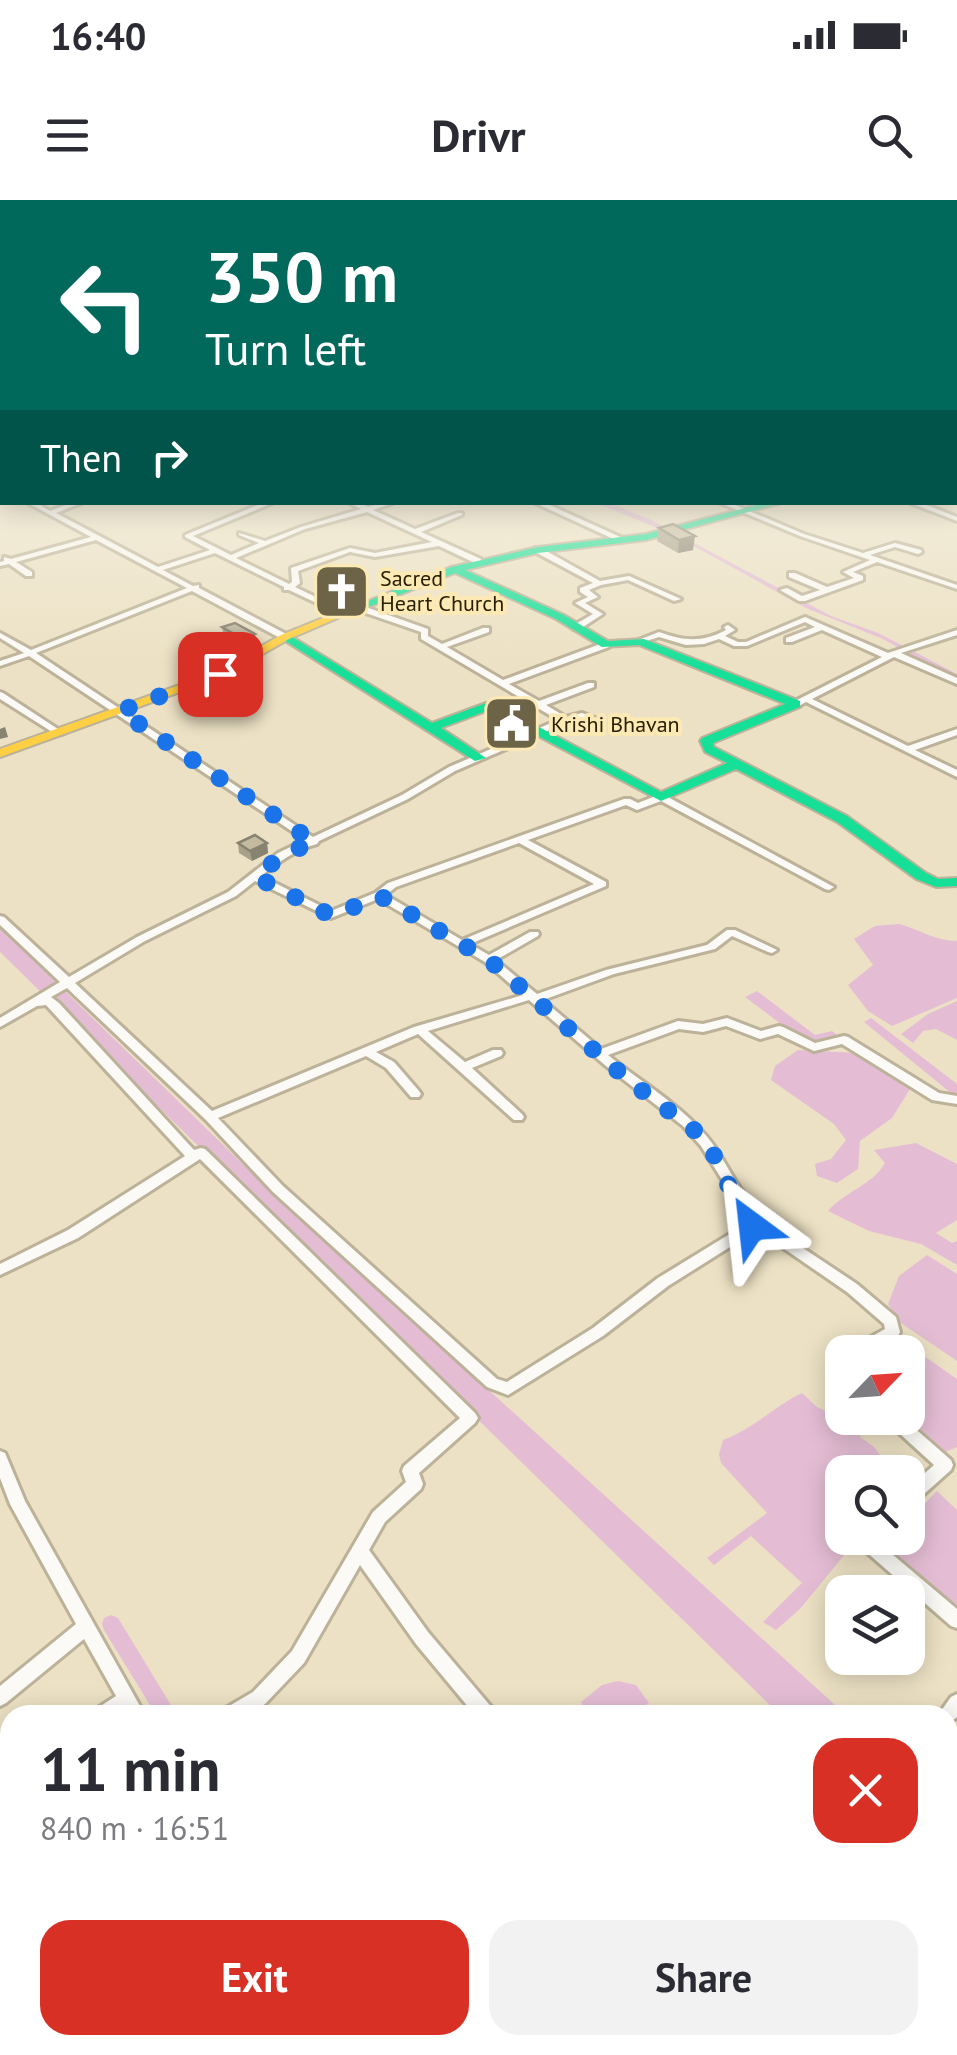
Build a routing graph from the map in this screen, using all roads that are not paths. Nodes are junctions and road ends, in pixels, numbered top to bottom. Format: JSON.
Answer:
{"nodes":[{"id":1,"x":34,"y":505,"type":"edge"},
{"id":2,"x":73,"y":505,"type":"edge"},
{"id":3,"x":264,"y":505,"type":"edge"},
{"id":4,"x":358,"y":505,"type":"edge"},
{"id":5,"x":384,"y":505,"type":"edge"},
{"id":6,"x":543,"y":505,"type":"edge"},
{"id":7,"x":728,"y":505,"type":"edge"},
{"id":8,"x":768,"y":505,"type":"edge"},
{"id":9,"x":919,"y":505,"type":"edge"},
{"id":10,"x":370,"y":510,"type":"junction"},
{"id":11,"x":741,"y":511,"type":"junction"},
{"id":12,"x":50,"y":514,"type":"junction"},
{"id":13,"x":460,"y":514,"type":"dead end"},
{"id":14,"x":957,"y":519,"type":"edge"},
{"id":15,"x":290,"y":523,"type":"dead end"},
{"id":16,"x":303,"y":528,"type":"junction"},
{"id":17,"x":416,"y":531,"type":"junction"},
{"id":18,"x":241,"y":534,"type":"dead end"},
{"id":19,"x":96,"y":538,"type":"junction"},
{"id":20,"x":623,"y":540,"type":"junction"},
{"id":21,"x":855,"y":540,"type":"dead end"},
{"id":22,"x":441,"y":543,"type":"junction"},
{"id":23,"x":267,"y":544,"type":"junction"},
{"id":24,"x":840,"y":546,"type":"junction"},
{"id":25,"x":217,"y":550,"type":"junction"},
{"id":26,"x":538,"y":550,"type":"junction"},
{"id":27,"x":918,"y":552,"type":"dead end"},
{"id":28,"x":864,"y":554,"type":"junction"},
{"id":29,"x":0,"y":556,"type":"edge"},
{"id":30,"x":232,"y":557,"type":"junction"},
{"id":31,"x":876,"y":560,"type":"junction"},
{"id":32,"x":478,"y":561,"type":"junction"},
{"id":33,"x":11,"y":562,"type":"junction"},
{"id":34,"x":0,"y":564,"type":"edge"},
{"id":35,"x":454,"y":569,"type":"junction"},
{"id":36,"x":159,"y":570,"type":"junction"},
{"id":37,"x":29,"y":574,"type":"dead end"},
{"id":38,"x":792,"y":574,"type":"dead end"},
{"id":39,"x":599,"y":583,"type":"junction"},
{"id":40,"x":196,"y":587,"type":"junction"},
{"id":41,"x":957,"y":587,"type":"edge"},
{"id":42,"x":288,"y":588,"type":"junction"},
{"id":43,"x":784,"y":590,"type":"dead end"},
{"id":44,"x":827,"y":590,"type":"junction"},
{"id":45,"x":677,"y":599,"type":"dead end"},
{"id":46,"x":350,"y":610,"type":"junction"},
{"id":47,"x":821,"y":626,"type":"junction"},
{"id":48,"x":577,"y":627,"type":"junction"},
{"id":49,"x":728,"y":627,"type":"dead end"},
{"id":50,"x":486,"y":630,"type":"dead end"},
{"id":51,"x":957,"y":632,"type":"edge"},
{"id":52,"x":0,"y":635,"type":"edge"},
{"id":53,"x":720,"y":636,"type":"junction"},
{"id":54,"x":284,"y":637,"type":"junction"},
{"id":55,"x":789,"y":640,"type":"dead end"},
{"id":56,"x":640,"y":641,"type":"junction"},
{"id":57,"x":606,"y":644,"type":"junction"},
{"id":58,"x":442,"y":647,"type":"junction"},
{"id":59,"x":30,"y":653,"type":"junction"},
{"id":60,"x":898,"y":653,"type":"junction"},
{"id":61,"x":0,"y":664,"type":"edge"},
{"id":62,"x":957,"y":681,"type":"edge"},
{"id":63,"x":503,"y":683,"type":"junction"},
{"id":64,"x":592,"y":686,"type":"dead end"},
{"id":65,"x":0,"y":696,"type":"edge"},
{"id":66,"x":801,"y":701,"type":"junction"},
{"id":67,"x":540,"y":704,"type":"junction"},
{"id":68,"x":120,"y":711,"type":"junction"},
{"id":69,"x":565,"y":720,"type":"junction"},
{"id":70,"x":594,"y":721,"type":"dead end"},
{"id":71,"x":430,"y":728,"type":"junction"},
{"id":72,"x":538,"y":730,"type":"junction"},
{"id":73,"x":957,"y":732,"type":"edge"},
{"id":74,"x":60,"y":733,"type":"junction"},
{"id":75,"x":909,"y":749,"type":"junction"},
{"id":76,"x":0,"y":753,"type":"edge"},
{"id":77,"x":480,"y":758,"type":"junction"},
{"id":78,"x":736,"y":764,"type":"junction"},
{"id":79,"x":957,"y":774,"type":"edge"},
{"id":80,"x":661,"y":797,"type":"junction"},
{"id":81,"x":523,"y":841,"type":"junction"},
{"id":82,"x":314,"y":842,"type":"junction"},
{"id":83,"x":256,"y":877,"type":"junction"},
{"id":84,"x":957,"y":882,"type":"edge"},
{"id":85,"x":829,"y":887,"type":"dead end"},
{"id":86,"x":380,"y":896,"type":"junction"},
{"id":87,"x":0,"y":919,"type":"edge"},
{"id":88,"x":534,"y":934,"type":"dead end"},
{"id":89,"x":464,"y":943,"type":"junction"},
{"id":90,"x":772,"y":950,"type":"dead end"},
{"id":91,"x":489,"y":960,"type":"junction"},
{"id":92,"x":68,"y":986,"type":"junction"},
{"id":93,"x":533,"y":998,"type":"junction"},
{"id":94,"x":22,"y":1012,"type":"junction"},
{"id":95,"x":0,"y":1024,"type":"edge"},
{"id":96,"x":420,"y":1030,"type":"junction"},
{"id":97,"x":365,"y":1051,"type":"junction"},
{"id":98,"x":497,"y":1053,"type":"dead end"},
{"id":99,"x":598,"y":1054,"type":"junction"},
{"id":100,"x":464,"y":1067,"type":"junction"},
{"id":101,"x":416,"y":1094,"type":"dead end"},
{"id":102,"x":957,"y":1100,"type":"edge"},
{"id":103,"x":518,"y":1117,"type":"dead end"},
{"id":104,"x":210,"y":1118,"type":"junction"},
{"id":105,"x":192,"y":1156,"type":"junction"},
{"id":106,"x":753,"y":1221,"type":"junction"},
{"id":107,"x":0,"y":1270,"type":"edge"},
{"id":108,"x":887,"y":1335,"type":"edge"},
{"id":109,"x":912,"y":1435,"type":"edge"},
{"id":110,"x":0,"y":1458,"type":"edge"},
{"id":111,"x":925,"y":1483,"type":"edge"},
{"id":112,"x":361,"y":1553,"type":"junction"},
{"id":113,"x":882,"y":1555,"type":"edge"},
{"id":114,"x":957,"y":1620,"type":"edge"},
{"id":115,"x":86,"y":1626,"type":"junction"},
{"id":116,"x":0,"y":1697,"type":"edge"},
{"id":117,"x":130,"y":1705,"type":"edge"},
{"id":118,"x":248,"y":1705,"type":"edge"},
{"id":119,"x":478,"y":1705,"type":"edge"}],
"edges":[{"from":1,"to":12,"type":"street"},
{"from":2,"to":12,"type":"street"},
{"from":3,"to":25,"type":"street"},
{"from":4,"to":10,"type":"street"},
{"from":5,"to":10,"type":"street"},
{"from":6,"to":20,"type":"street"},
{"from":7,"to":11,"type":"street"},
{"from":8,"to":11,"type":"street"},
{"from":9,"to":14,"type":"street"},
{"from":10,"to":16,"type":"street"},
{"from":10,"to":17,"type":"street"},
{"from":11,"to":20,"type":"street"},
{"from":11,"to":24,"type":"street"},
{"from":12,"to":19,"type":"street"},
{"from":13,"to":17,"type":"street"},
{"from":15,"to":16,"type":"street"},
{"from":16,"to":23,"type":"street"},
{"from":17,"to":22,"type":"street"},
{"from":18,"to":23,"type":"street"},
{"from":19,"to":33,"type":"street"},
{"from":19,"to":36,"type":"street"},
{"from":20,"to":26,"type":"street"},
{"from":21,"to":24,"type":"street"},
{"from":22,"to":32,"type":"street"},
{"from":22,"to":42,"type":"street"},
{"from":23,"to":30,"type":"street"},
{"from":24,"to":28,"type":"street"},
{"from":25,"to":30,"type":"street"},
{"from":25,"to":36,"type":"street"},
{"from":26,"to":32,"type":"street"},
{"from":26,"to":39,"type":"street"},
{"from":27,"to":28,"type":"street"},
{"from":28,"to":31,"type":"street"},
{"from":29,"to":33,"type":"street"},
{"from":30,"to":42,"type":"street"},
{"from":31,"to":41,"type":"street"},
{"from":31,"to":44,"type":"street"},
{"from":32,"to":35,"type":"street"},
{"from":33,"to":34,"type":"street"},
{"from":33,"to":37,"type":"street"},
{"from":35,"to":46,"type":"street"},
{"from":35,"to":48,"type":"street"},
{"from":36,"to":40,"type":"street"},
{"from":38,"to":44,"type":"street"},
{"from":39,"to":45,"type":"street"},
{"from":39,"to":48,"type":"street"},
{"from":40,"to":54,"type":"street"},
{"from":40,"to":59,"type":"street"},
{"from":42,"to":46,"type":"street"},
{"from":43,"to":44,"type":"street"},
{"from":46,"to":54,"type":"street"},
{"from":46,"to":58,"type":"street"},
{"from":47,"to":53,"type":"street"},
{"from":47,"to":55,"type":"street"},
{"from":47,"to":60,"type":"street"},
{"from":48,"to":57,"type":"street"},
{"from":49,"to":53,"type":"street"},
{"from":50,"to":58,"type":"street"},
{"from":51,"to":60,"type":"street"},
{"from":52,"to":59,"type":"street"},
{"from":53,"to":56,"type":"street"},
{"from":54,"to":68,"type":"street"},
{"from":54,"to":71,"type":"street"},
{"from":56,"to":57,"type":"street"},
{"from":56,"to":66,"type":"street"},
{"from":57,"to":63,"type":"street"},
{"from":58,"to":63,"type":"street"},
{"from":59,"to":61,"type":"street"},
{"from":59,"to":68,"type":"street"},
{"from":60,"to":62,"type":"street"},
{"from":60,"to":66,"type":"street"},
{"from":63,"to":67,"type":"street"},
{"from":64,"to":67,"type":"street"},
{"from":65,"to":74,"type":"street"},
{"from":66,"to":75,"type":"street"},
{"from":66,"to":78,"type":"street"},
{"from":67,"to":69,"type":"street"},
{"from":68,"to":74,"type":"street"},
{"from":68,"to":82,"type":"street"},
{"from":69,"to":70,"type":"street"},
{"from":69,"to":72,"type":"street"},
{"from":71,"to":72,"type":"street"},
{"from":71,"to":77,"type":"street"},
{"from":72,"to":77,"type":"street"},
{"from":72,"to":80,"type":"street"},
{"from":73,"to":75,"type":"street"},
{"from":74,"to":76,"type":"street"},
{"from":75,"to":79,"type":"street"},
{"from":77,"to":82,"type":"street"},
{"from":78,"to":80,"type":"street"},
{"from":78,"to":84,"type":"street"},
{"from":80,"to":81,"type":"street"},
{"from":80,"to":85,"type":"street"},
{"from":81,"to":86,"type":"street"},
{"from":81,"to":89,"type":"street"},
{"from":82,"to":83,"type":"street"},
{"from":83,"to":86,"type":"street"},
{"from":83,"to":92,"type":"street"},
{"from":86,"to":89,"type":"street"},
{"from":87,"to":92,"type":"street"},
{"from":88,"to":91,"type":"street"},
{"from":89,"to":91,"type":"street"},
{"from":90,"to":93,"type":"street"},
{"from":91,"to":93,"type":"street"},
{"from":92,"to":94,"type":"street"},
{"from":92,"to":104,"type":"street"},
{"from":93,"to":96,"type":"street"},
{"from":93,"to":99,"type":"street"},
{"from":94,"to":95,"type":"street"},
{"from":94,"to":105,"type":"street"},
{"from":96,"to":97,"type":"street"},
{"from":96,"to":100,"type":"street"},
{"from":97,"to":101,"type":"street"},
{"from":97,"to":104,"type":"street"},
{"from":98,"to":100,"type":"street"},
{"from":99,"to":102,"type":"street"},
{"from":99,"to":106,"type":"street"},
{"from":100,"to":103,"type":"street"},
{"from":104,"to":106,"type":"street"},
{"from":105,"to":107,"type":"street"},
{"from":105,"to":112,"type":"street"},
{"from":106,"to":108,"type":"street"},
{"from":109,"to":111,"type":"street"},
{"from":110,"to":115,"type":"street"},
{"from":112,"to":118,"type":"street"},
{"from":112,"to":119,"type":"street"},
{"from":113,"to":114,"type":"street"},
{"from":115,"to":116,"type":"street"},
{"from":115,"to":117,"type":"street"}]}
